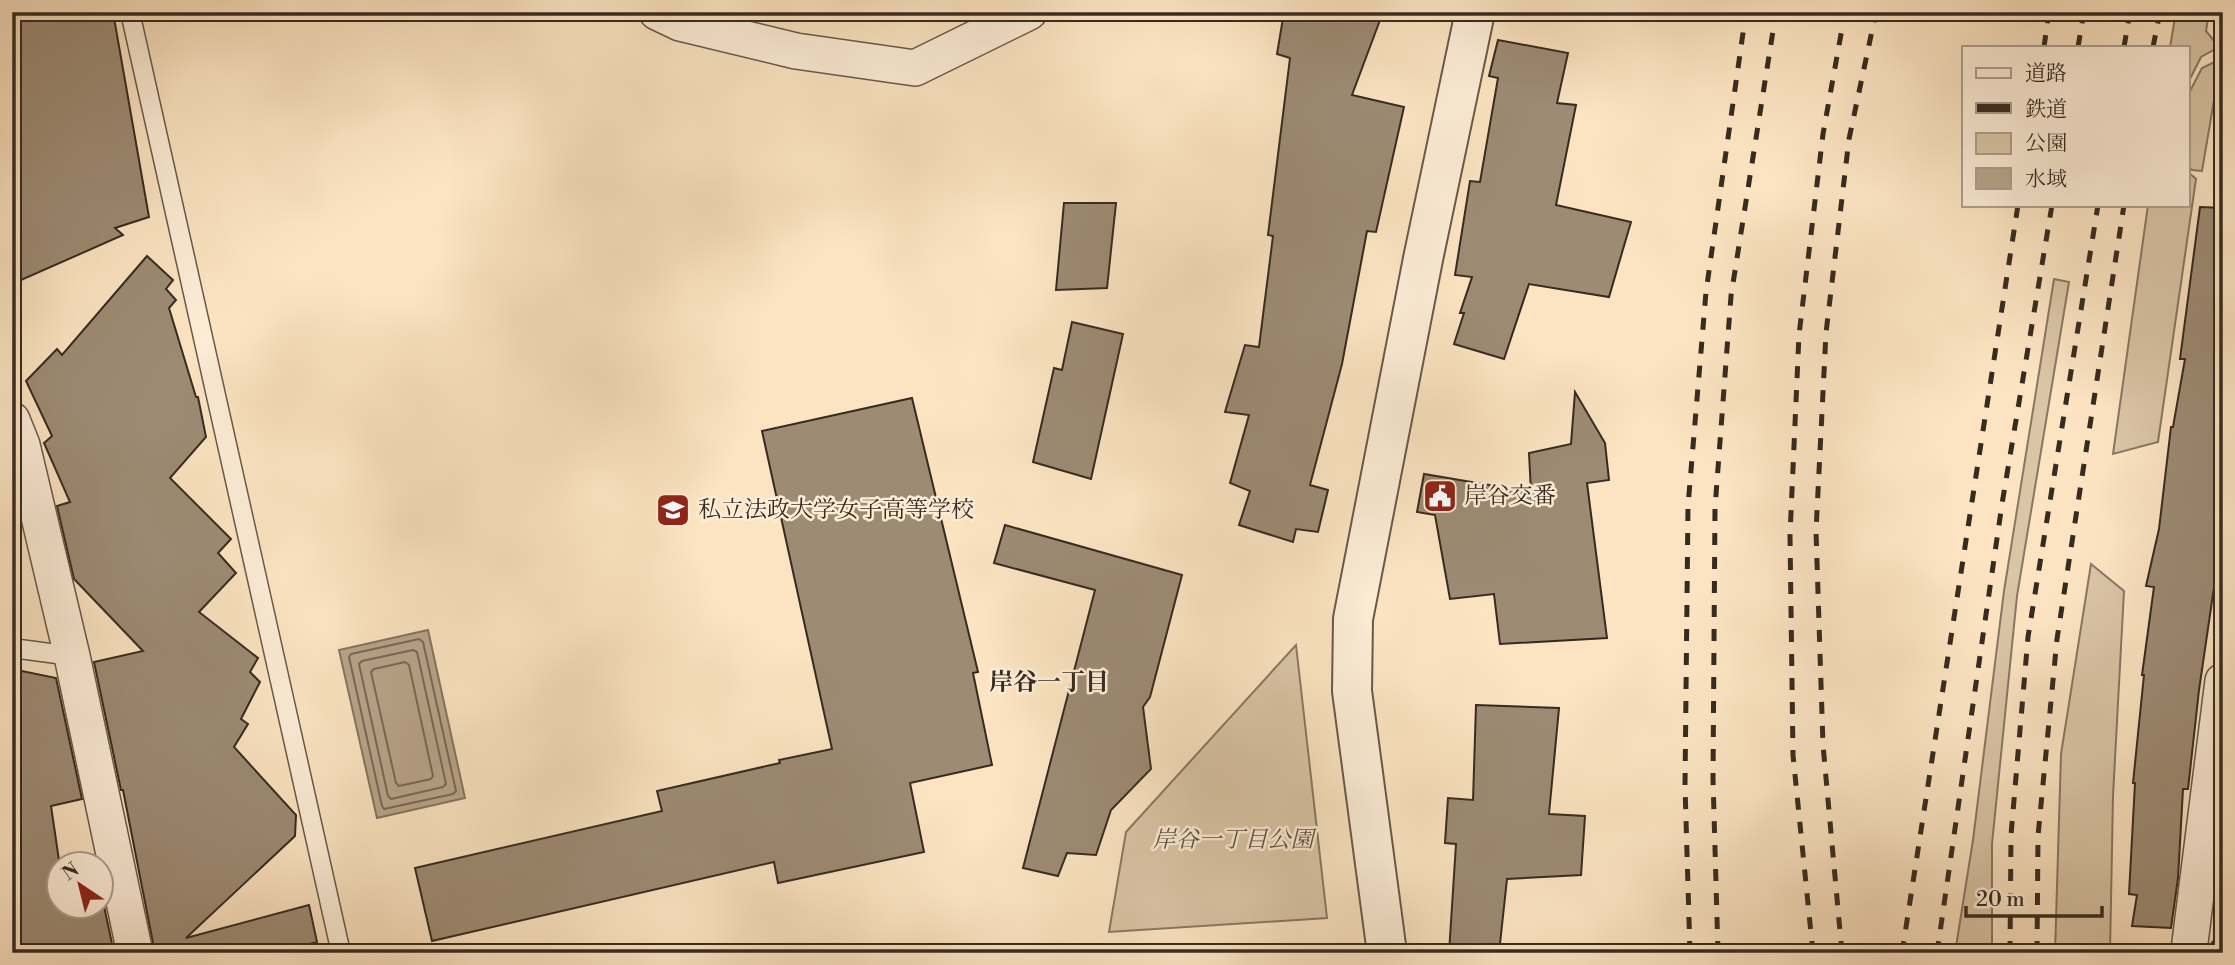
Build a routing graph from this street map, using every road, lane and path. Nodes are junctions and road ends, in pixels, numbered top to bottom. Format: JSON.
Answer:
{"nodes":[{"id":1,"x":130,"y":12,"type":"edge"},
{"id":2,"x":657,"y":12,"type":"edge"},
{"id":3,"x":1029,"y":12,"type":"edge"},
{"id":4,"x":1475,"y":12,"type":"edge"},
{"id":5,"x":12,"y":420,"type":"edge"},
{"id":6,"x":12,"y":648,"type":"edge"},
{"id":7,"x":72,"y":656,"type":"junction"},
{"id":8,"x":2223,"y":681,"type":"edge"},
{"id":9,"x":2189,"y":950,"type":"dead end"},
{"id":10,"x":135,"y":953,"type":"edge"},
{"id":11,"x":341,"y":953,"type":"edge"},
{"id":12,"x":1387,"y":953,"type":"edge"}],
"edges":[{"from":1,"to":11,"type":"lane"},
{"from":2,"to":3,"type":"street"},
{"from":4,"to":12,"type":"street"},
{"from":5,"to":7,"type":"street"},
{"from":6,"to":7,"type":"lane"},
{"from":7,"to":10,"type":"street"},
{"from":8,"to":9,"type":"street"}]}
